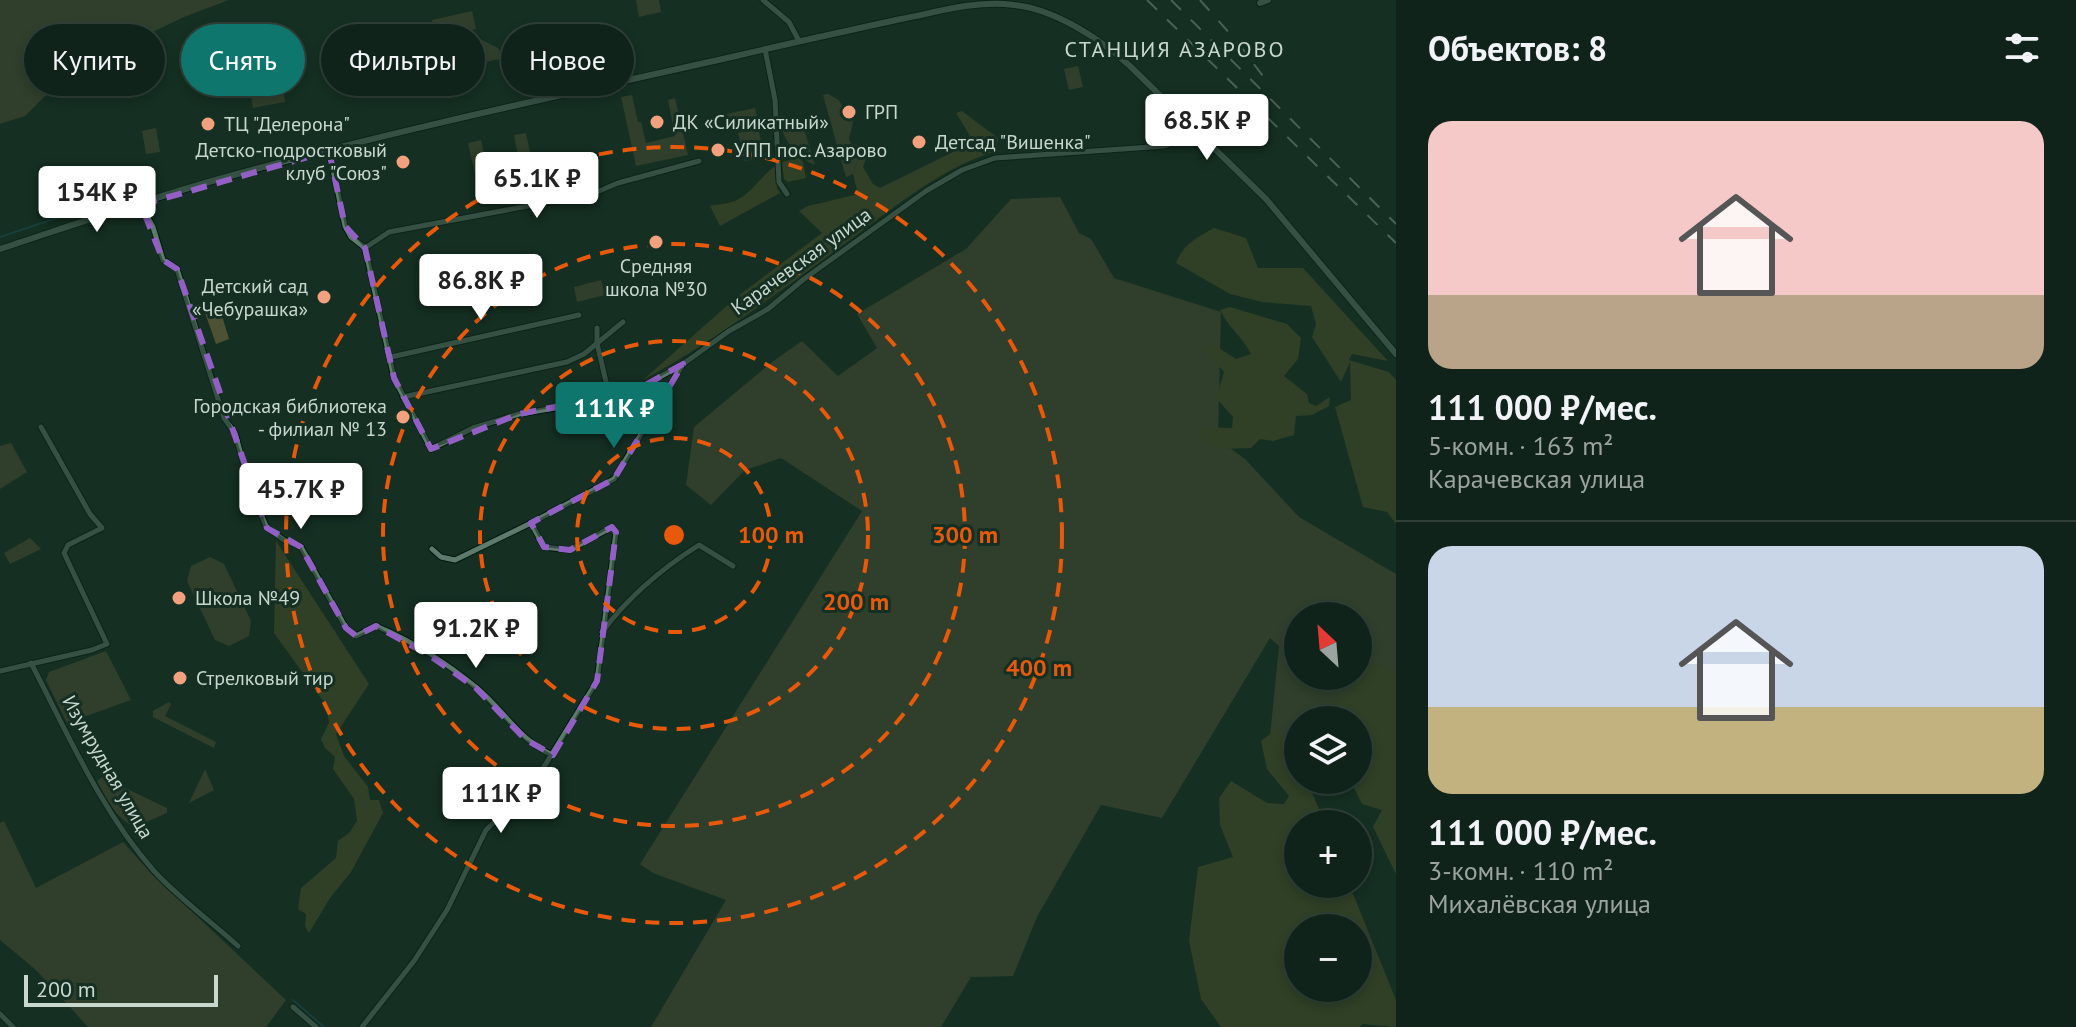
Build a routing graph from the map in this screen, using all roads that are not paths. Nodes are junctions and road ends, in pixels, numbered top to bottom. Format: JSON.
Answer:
{"nodes":[{"id":1,"x":763,"y":0,"type":"edge"},
{"id":2,"x":799,"y":41,"type":"junction"},
{"id":3,"x":765,"y":49,"type":"junction"},
{"id":4,"x":1197,"y":132,"type":"junction"},
{"id":5,"x":329,"y":151,"type":"junction"},
{"id":6,"x":699,"y":161,"type":"dead end"},
{"id":7,"x":787,"y":194,"type":"dead end"},
{"id":8,"x":141,"y":205,"type":"junction"},
{"id":9,"x":365,"y":248,"type":"junction"},
{"id":10,"x":0,"y":249,"type":"edge"},
{"id":11,"x":579,"y":315,"type":"dead end"},
{"id":12,"x":623,"y":322,"type":"dead end"},
{"id":13,"x":597,"y":328,"type":"dead end"},
{"id":14,"x":597,"y":343,"type":"junction"},
{"id":15,"x":1396,"y":354,"type":"edge"},
{"id":16,"x":391,"y":357,"type":"junction"},
{"id":17,"x":683,"y":364,"type":"junction"},
{"id":18,"x":403,"y":397,"type":"junction"},
{"id":19,"x":610,"y":399,"type":"junction"},
{"id":20,"x":41,"y":427,"type":"dead end"},
{"id":21,"x":531,"y":523,"type":"junction"},
{"id":22,"x":432,"y":549,"type":"dead end"},
{"id":23,"x":733,"y":566,"type":"dead end"},
{"id":24,"x":602,"y":633,"type":"junction"},
{"id":25,"x":31,"y":663,"type":"junction"},
{"id":26,"x":0,"y":671,"type":"edge"},
{"id":27,"x":553,"y":755,"type":"junction"},
{"id":28,"x":238,"y":946,"type":"dead end"},
{"id":29,"x":293,"y":1007,"type":"dead end"},
{"id":30,"x":0,"y":1014,"type":"edge"},
{"id":31,"x":13,"y":1027,"type":"edge"},
{"id":32,"x":316,"y":1027,"type":"edge"},
{"id":33,"x":362,"y":1027,"type":"edge"}],
"edges":[{"from":1,"to":2,"type":"street"},
{"from":2,"to":3,"type":"street"},
{"from":2,"to":4,"type":"street"},
{"from":3,"to":5,"type":"street"},
{"from":3,"to":7,"type":"street"},
{"from":4,"to":15,"type":"street"},
{"from":4,"to":17,"type":"street","name":"Карачевская улица"},
{"from":5,"to":8,"type":"street"},
{"from":5,"to":9,"type":"street"},
{"from":6,"to":9,"type":"street"},
{"from":8,"to":10,"type":"street"},
{"from":8,"to":27,"type":"street"},
{"from":9,"to":16,"type":"street"},
{"from":11,"to":16,"type":"street"},
{"from":12,"to":14,"type":"street"},
{"from":13,"to":14,"type":"street"},
{"from":14,"to":18,"type":"street"},
{"from":14,"to":19,"type":"street"},
{"from":16,"to":18,"type":"street"},
{"from":17,"to":19,"type":"street","name":"Карачевская улица"},
{"from":17,"to":21,"type":"street"},
{"from":18,"to":19,"type":"street","name":"Карачевская улица"},
{"from":20,"to":25,"type":"street"},
{"from":21,"to":22,"type":"street"},
{"from":21,"to":24,"type":"street"},
{"from":23,"to":24,"type":"street"},
{"from":24,"to":27,"type":"street"},
{"from":25,"to":26,"type":"street"},
{"from":25,"to":28,"type":"street","name":"Изумрудная улица"},
{"from":27,"to":33,"type":"street"},
{"from":29,"to":32,"type":"street"},
{"from":30,"to":31,"type":"street"}]}
